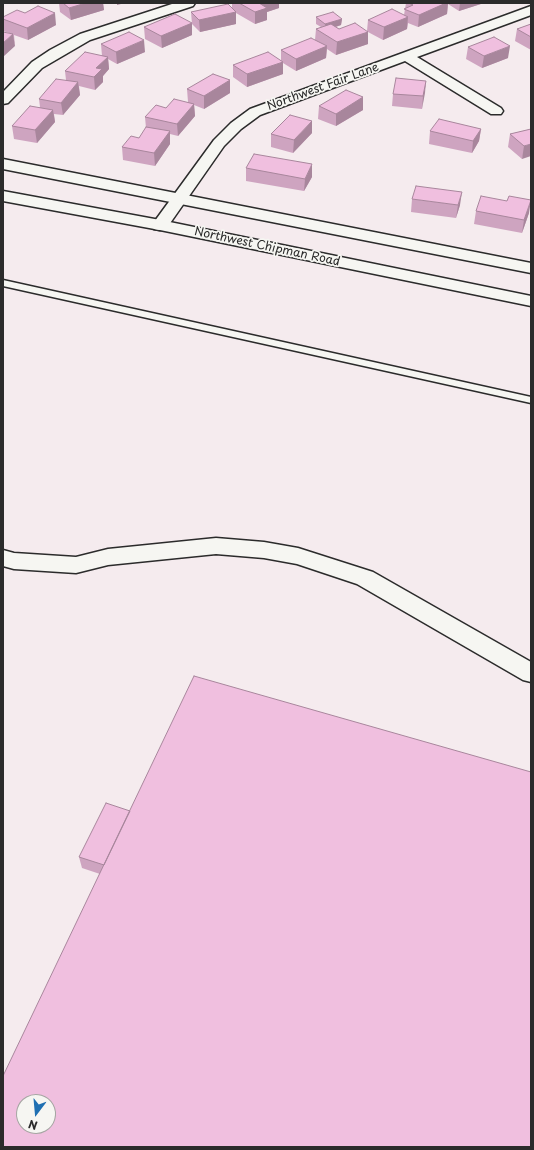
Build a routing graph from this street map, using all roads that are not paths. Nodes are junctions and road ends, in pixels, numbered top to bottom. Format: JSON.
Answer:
{"nodes":[{"id":1,"x":188,"y":3,"type":"edge"},
{"id":2,"x":531,"y":10,"type":"edge"},
{"id":3,"x":406,"y":56,"type":"junction"},
{"id":4,"x":3,"y":100,"type":"edge"},
{"id":5,"x":496,"y":111,"type":"dead end"},
{"id":6,"x":3,"y":164,"type":"edge"},
{"id":7,"x":3,"y":196,"type":"edge"},
{"id":8,"x":179,"y":199,"type":"junction"},
{"id":9,"x":160,"y":225,"type":"junction"},
{"id":10,"x":531,"y":268,"type":"edge"},
{"id":11,"x":3,"y":283,"type":"edge"},
{"id":12,"x":531,"y":301,"type":"edge"},
{"id":13,"x":531,"y":400,"type":"edge"},
{"id":14,"x":3,"y":558,"type":"edge"},
{"id":15,"x":531,"y":673,"type":"edge"}],
"edges":[{"from":1,"to":4,"type":"street"},
{"from":2,"to":3,"type":"street","name":"Northwest Fair Lane"},
{"from":3,"to":5,"type":"street"},
{"from":3,"to":8,"type":"street","name":"Northwest Fair Lane"},
{"from":6,"to":8,"type":"street"},
{"from":7,"to":9,"type":"street","name":"Northwest Chipman Road"},
{"from":8,"to":9,"type":"street","name":"Northwest Fair Lane"},
{"from":8,"to":10,"type":"street"},
{"from":9,"to":12,"type":"street","name":"Northwest Chipman Road"},
{"from":11,"to":13,"type":"lane"},
{"from":14,"to":15,"type":"street"}]}
